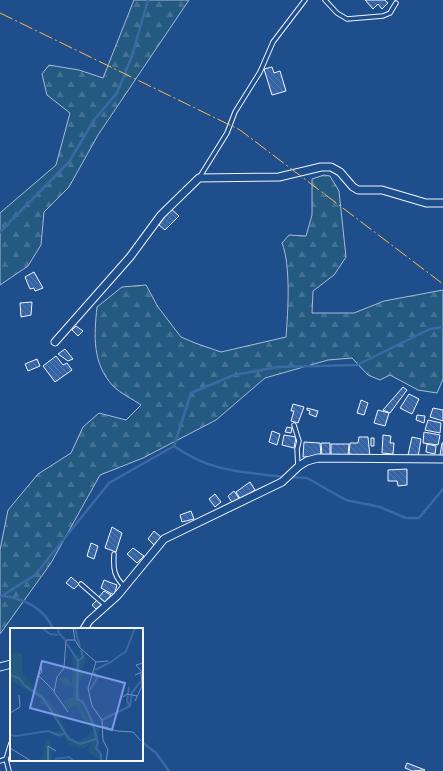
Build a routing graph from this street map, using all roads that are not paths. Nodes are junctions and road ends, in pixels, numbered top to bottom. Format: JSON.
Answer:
{"nodes":[{"id":1,"x":305,"y":0,"type":"edge"},
{"id":2,"x":325,"y":0,"type":"edge"},
{"id":3,"x":396,"y":3,"type":"dead end"},
{"id":4,"x":199,"y":178,"type":"junction"},
{"id":5,"x":443,"y":203,"type":"edge"},
{"id":6,"x":56,"y":342,"type":"dead end"},
{"id":7,"x":294,"y":425,"type":"dead end"},
{"id":8,"x":443,"y":459,"type":"edge"},
{"id":9,"x":298,"y":467,"type":"junction"},
{"id":10,"x":114,"y":554,"type":"dead end"},
{"id":11,"x":81,"y":584,"type":"dead end"},
{"id":12,"x":125,"y":587,"type":"junction"},
{"id":13,"x":106,"y":606,"type":"junction"},
{"id":14,"x":85,"y":628,"type":"edge"},
{"id":15,"x":10,"y":664,"type":"edge"},
{"id":16,"x":0,"y":667,"type":"edge"},
{"id":17,"x":10,"y":746,"type":"edge"},
{"id":18,"x":6,"y":759,"type":"junction"},
{"id":19,"x":0,"y":761,"type":"edge"},
{"id":20,"x":9,"y":771,"type":"edge"}],
"edges":[{"from":1,"to":4,"type":"lane"},
{"from":2,"to":3,"type":"lane"},
{"from":4,"to":5,"type":"street"},
{"from":4,"to":6,"type":"street"},
{"from":7,"to":9,"type":"lane"},
{"from":8,"to":9,"type":"street"},
{"from":9,"to":12,"type":"street"},
{"from":10,"to":12,"type":"lane"},
{"from":11,"to":13,"type":"lane"},
{"from":12,"to":13,"type":"street"},
{"from":13,"to":14,"type":"street"},
{"from":15,"to":16,"type":"street"},
{"from":17,"to":18,"type":"lane"},
{"from":18,"to":19,"type":"lane"},
{"from":18,"to":20,"type":"lane"}]}
